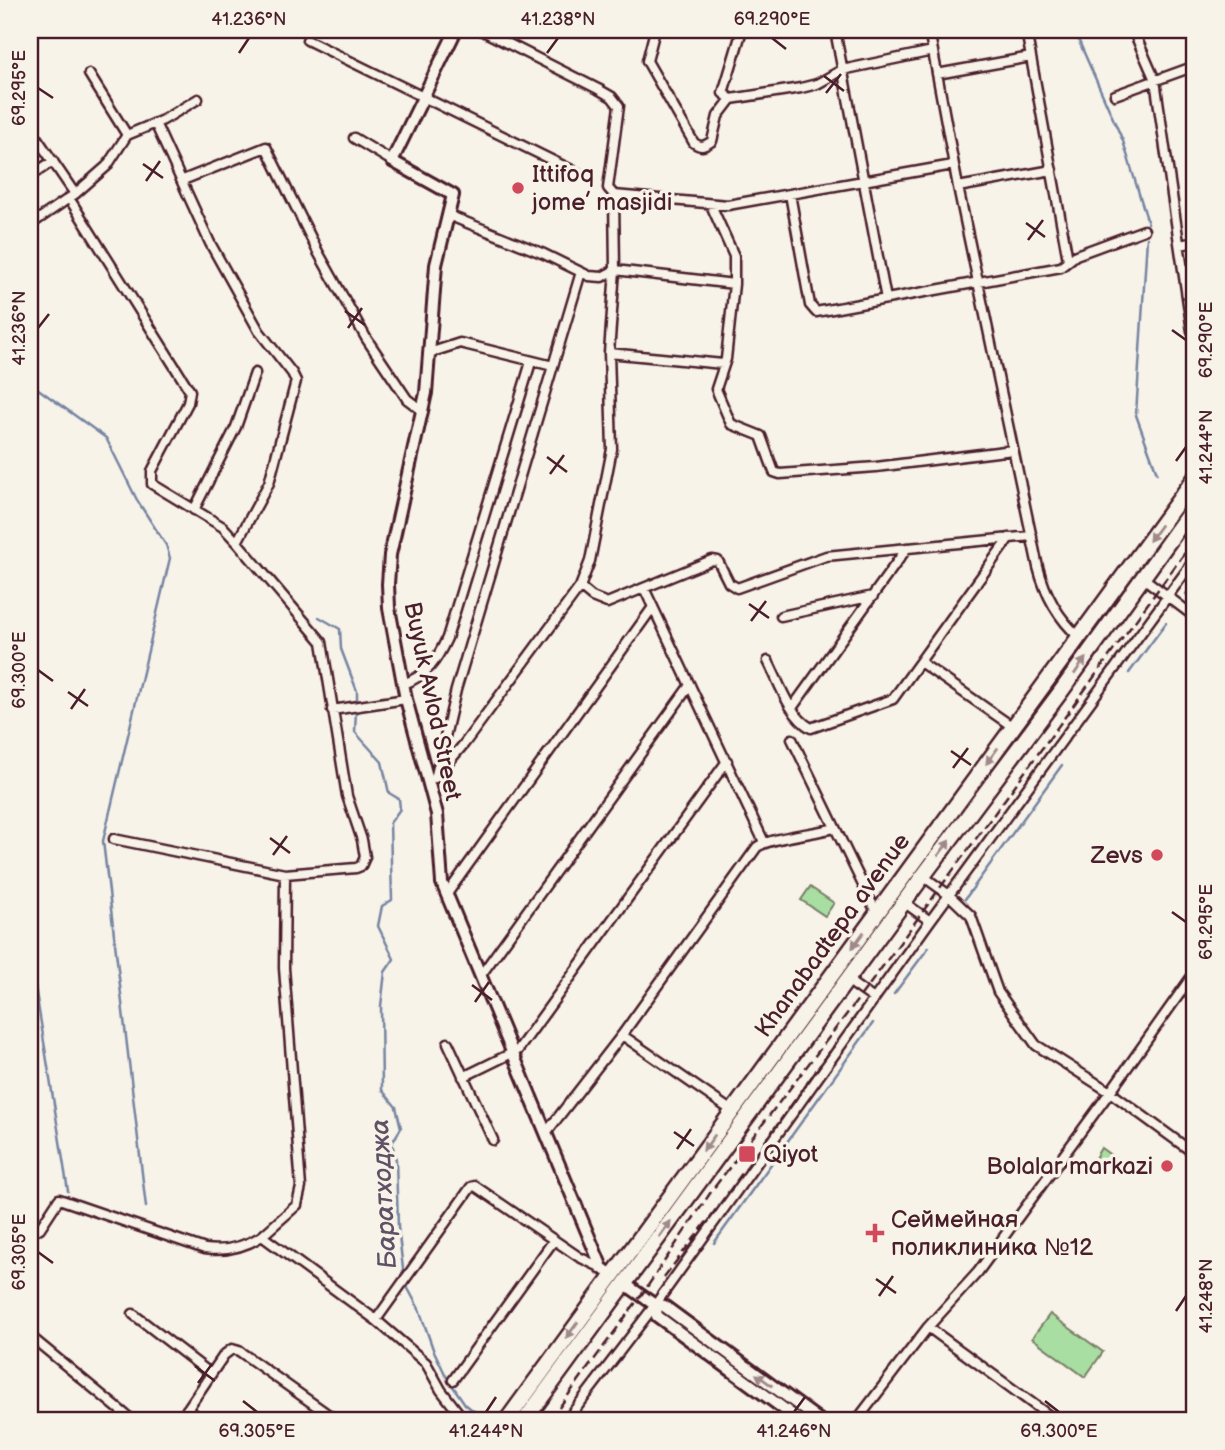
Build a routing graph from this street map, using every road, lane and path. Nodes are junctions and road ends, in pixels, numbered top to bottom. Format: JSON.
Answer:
{"nodes":[{"id":1,"x":456,"y":30,"type":"edge"},
{"id":2,"x":481,"y":30,"type":"edge"},
{"id":3,"x":655,"y":30,"type":"edge"},
{"id":4,"x":742,"y":30,"type":"edge"},
{"id":5,"x":835,"y":30,"type":"edge"},
{"id":6,"x":929,"y":30,"type":"edge"},
{"id":7,"x":1026,"y":30,"type":"edge"},
{"id":8,"x":1133,"y":30,"type":"edge"},
{"id":9,"x":307,"y":40,"type":"dead end"},
{"id":10,"x":933,"y":51,"type":"junction"},
{"id":11,"x":1031,"y":57,"type":"junction"},
{"id":12,"x":1195,"y":66,"type":"edge"},
{"id":13,"x":842,"y":69,"type":"junction"},
{"id":14,"x":937,"y":74,"type":"junction"},
{"id":15,"x":89,"y":75,"type":"dead end"},
{"id":16,"x":1155,"y":80,"type":"junction"},
{"id":17,"x":423,"y":95,"type":"junction"},
{"id":18,"x":1115,"y":95,"type":"dead end"},
{"id":19,"x":198,"y":99,"type":"dead end"},
{"id":20,"x":731,"y":99,"type":"junction"},
{"id":21,"x":155,"y":123,"type":"junction"},
{"id":22,"x":30,"y":128,"type":"edge"},
{"id":23,"x":127,"y":135,"type":"junction"},
{"id":24,"x":354,"y":138,"type":"dead end"},
{"id":25,"x":53,"y":161,"type":"junction"},
{"id":26,"x":392,"y":161,"type":"junction"},
{"id":27,"x":953,"y":165,"type":"junction"},
{"id":28,"x":1052,"y":170,"type":"junction"},
{"id":29,"x":580,"y":174,"type":"dead end"},
{"id":30,"x":30,"y":176,"type":"edge"},
{"id":31,"x":183,"y":180,"type":"junction"},
{"id":32,"x":862,"y":181,"type":"junction"},
{"id":33,"x":958,"y":187,"type":"junction"},
{"id":34,"x":790,"y":194,"type":"junction"},
{"id":35,"x":614,"y":195,"type":"junction"},
{"id":36,"x":72,"y":196,"type":"junction"},
{"id":37,"x":711,"y":205,"type":"junction"},
{"id":38,"x":447,"y":215,"type":"junction"},
{"id":39,"x":30,"y":225,"type":"edge"},
{"id":40,"x":1144,"y":230,"type":"dead end"},
{"id":41,"x":1195,"y":243,"type":"edge"},
{"id":42,"x":1180,"y":245,"type":"junction"},
{"id":43,"x":1068,"y":260,"type":"junction"},
{"id":44,"x":615,"y":270,"type":"junction"},
{"id":45,"x":581,"y":272,"type":"junction"},
{"id":46,"x":977,"y":282,"type":"junction"},
{"id":47,"x":734,"y":284,"type":"junction"},
{"id":48,"x":886,"y":299,"type":"junction"},
{"id":49,"x":1192,"y":331,"type":"dead end"},
{"id":50,"x":429,"y":352,"type":"junction"},
{"id":51,"x":609,"y":352,"type":"junction"},
{"id":52,"x":531,"y":362,"type":"junction"},
{"id":53,"x":723,"y":364,"type":"junction"},
{"id":54,"x":553,"y":366,"type":"junction"},
{"id":55,"x":255,"y":373,"type":"dead end"},
{"id":56,"x":423,"y":411,"type":"junction"},
{"id":57,"x":1013,"y":450,"type":"junction"},
{"id":58,"x":1195,"y":478,"type":"edge"},
{"id":59,"x":1195,"y":505,"type":"edge"},
{"id":60,"x":194,"y":510,"type":"junction"},
{"id":61,"x":1032,"y":536,"type":"junction"},
{"id":62,"x":1009,"y":538,"type":"junction"},
{"id":63,"x":237,"y":542,"type":"junction"},
{"id":64,"x":907,"y":548,"type":"junction"},
{"id":65,"x":1195,"y":559,"type":"edge"},
{"id":66,"x":1142,"y":577,"type":"junction"},
{"id":67,"x":580,"y":587,"type":"junction"},
{"id":68,"x":644,"y":588,"type":"junction"},
{"id":69,"x":873,"y":596,"type":"junction"},
{"id":70,"x":1168,"y":596,"type":"junction"},
{"id":71,"x":653,"y":607,"type":"junction"},
{"id":72,"x":781,"y":616,"type":"dead end"},
{"id":73,"x":1195,"y":617,"type":"edge"},
{"id":74,"x":1079,"y":637,"type":"junction"},
{"id":75,"x":768,"y":661,"type":"dead end"},
{"id":76,"x":920,"y":662,"type":"junction"},
{"id":77,"x":403,"y":684,"type":"junction"},
{"id":78,"x":690,"y":685,"type":"junction"},
{"id":79,"x":406,"y":699,"type":"junction"},
{"id":80,"x":792,"y":708,"type":"junction"},
{"id":81,"x":332,"y":710,"type":"junction"},
{"id":82,"x":1013,"y":727,"type":"junction"},
{"id":83,"x":792,"y":739,"type":"dead end"},
{"id":84,"x":727,"y":761,"type":"junction"},
{"id":85,"x":433,"y":783,"type":"junction"},
{"id":86,"x":834,"y":828,"type":"junction"},
{"id":87,"x":114,"y":839,"type":"dead end"},
{"id":88,"x":764,"y":842,"type":"junction"},
{"id":89,"x":285,"y":874,"type":"junction"},
{"id":90,"x":923,"y":876,"type":"junction"},
{"id":91,"x":447,"y":894,"type":"junction"},
{"id":92,"x":948,"y":895,"type":"junction"},
{"id":93,"x":905,"y":902,"type":"junction"},
{"id":94,"x":877,"y":914,"type":"junction"},
{"id":95,"x":930,"y":921,"type":"junction"},
{"id":96,"x":1195,"y":972,"type":"edge"},
{"id":97,"x":481,"y":975,"type":"junction"},
{"id":98,"x":847,"y":980,"type":"junction"},
{"id":99,"x":874,"y":999,"type":"junction"},
{"id":100,"x":792,"y":1028,"type":"junction"},
{"id":101,"x":622,"y":1035,"type":"junction"},
{"id":102,"x":805,"y":1038,"type":"junction"},
{"id":103,"x":448,"y":1044,"type":"dead end"},
{"id":104,"x":512,"y":1054,"type":"junction"},
{"id":105,"x":463,"y":1077,"type":"junction"},
{"id":106,"x":1110,"y":1092,"type":"junction"},
{"id":107,"x":732,"y":1111,"type":"junction"},
{"id":108,"x":546,"y":1133,"type":"junction"},
{"id":109,"x":493,"y":1140,"type":"dead end"},
{"id":110,"x":1195,"y":1154,"type":"edge"},
{"id":111,"x":30,"y":1230,"type":"edge"},
{"id":112,"x":262,"y":1236,"type":"junction"},
{"id":113,"x":554,"y":1240,"type":"junction"},
{"id":114,"x":607,"y":1271,"type":"junction"},
{"id":115,"x":625,"y":1284,"type":"junction"},
{"id":116,"x":655,"y":1305,"type":"junction"},
{"id":117,"x":133,"y":1314,"type":"dead end"},
{"id":118,"x":376,"y":1320,"type":"junction"},
{"id":119,"x":928,"y":1327,"type":"junction"},
{"id":120,"x":30,"y":1336,"type":"edge"},
{"id":121,"x":211,"y":1374,"type":"junction"},
{"id":122,"x":453,"y":1380,"type":"dead end"},
{"id":123,"x":187,"y":1409,"type":"junction"},
{"id":124,"x":132,"y":1420,"type":"edge"},
{"id":125,"x":180,"y":1420,"type":"edge"},
{"id":126,"x":202,"y":1420,"type":"edge"},
{"id":127,"x":336,"y":1420,"type":"edge"},
{"id":128,"x":464,"y":1420,"type":"edge"},
{"id":129,"x":507,"y":1420,"type":"edge"},
{"id":130,"x":525,"y":1420,"type":"edge"},
{"id":131,"x":567,"y":1420,"type":"edge"},
{"id":132,"x":799,"y":1420,"type":"edge"},
{"id":133,"x":818,"y":1420,"type":"edge"},
{"id":134,"x":857,"y":1420,"type":"edge"},
{"id":135,"x":1055,"y":1420,"type":"edge"}],
"edges":[{"from":1,"to":17,"type":"street"},
{"from":2,"to":35,"type":"street"},
{"from":3,"to":20,"type":"street"},
{"from":4,"to":20,"type":"street"},
{"from":5,"to":13,"type":"street"},
{"from":6,"to":10,"type":"street"},
{"from":7,"to":11,"type":"street"},
{"from":8,"to":16,"type":"street"},
{"from":9,"to":17,"type":"street"},
{"from":10,"to":13,"type":"street"},
{"from":10,"to":14,"type":"street"},
{"from":11,"to":14,"type":"street"},
{"from":11,"to":28,"type":"street"},
{"from":12,"to":16,"type":"street"},
{"from":13,"to":20,"type":"street"},
{"from":13,"to":32,"type":"street"},
{"from":14,"to":27,"type":"street"},
{"from":15,"to":23,"type":"street"},
{"from":16,"to":18,"type":"street"},
{"from":16,"to":42,"type":"street"},
{"from":17,"to":26,"type":"street"},
{"from":17,"to":29,"type":"street"},
{"from":19,"to":21,"type":"street"},
{"from":21,"to":23,"type":"street"},
{"from":21,"to":31,"type":"street"},
{"from":22,"to":25,"type":"street"},
{"from":23,"to":36,"type":"street"},
{"from":24,"to":26,"type":"street"},
{"from":25,"to":30,"type":"street"},
{"from":25,"to":36,"type":"street"},
{"from":26,"to":38,"type":"street","name":"Buyuk Avlod Street"},
{"from":27,"to":32,"type":"street"},
{"from":27,"to":33,"type":"street"},
{"from":28,"to":33,"type":"street"},
{"from":28,"to":43,"type":"street"},
{"from":31,"to":56,"type":"street"},
{"from":31,"to":63,"type":"street"},
{"from":32,"to":34,"type":"street"},
{"from":32,"to":48,"type":"street"},
{"from":33,"to":46,"type":"street"},
{"from":34,"to":37,"type":"street"},
{"from":34,"to":48,"type":"street"},
{"from":35,"to":37,"type":"street"},
{"from":35,"to":44,"type":"street"},
{"from":36,"to":39,"type":"street"},
{"from":36,"to":60,"type":"street"},
{"from":37,"to":47,"type":"street"},
{"from":38,"to":45,"type":"street"},
{"from":38,"to":50,"type":"street","name":"Buyuk Avlod Street"},
{"from":40,"to":43,"type":"street"},
{"from":41,"to":42,"type":"street"},
{"from":42,"to":49,"type":"street"},
{"from":43,"to":46,"type":"street"},
{"from":44,"to":45,"type":"street"},
{"from":44,"to":47,"type":"street"},
{"from":44,"to":51,"type":"street"},
{"from":45,"to":54,"type":"street"},
{"from":46,"to":48,"type":"street"},
{"from":46,"to":57,"type":"street"},
{"from":47,"to":53,"type":"street"},
{"from":50,"to":52,"type":"street"},
{"from":50,"to":56,"type":"street","name":"Buyuk Avlod Street"},
{"from":51,"to":53,"type":"street"},
{"from":51,"to":67,"type":"street"},
{"from":52,"to":54,"type":"street"},
{"from":52,"to":77,"type":"street"},
{"from":53,"to":57,"type":"street"},
{"from":54,"to":85,"type":"street"},
{"from":55,"to":60,"type":"street"},
{"from":56,"to":77,"type":"street","name":"Buyuk Avlod Street"},
{"from":57,"to":61,"type":"street"},
{"from":58,"to":74,"type":"highway","name":"Khanabadtepa avenue","one_way":true},
{"from":59,"to":66,"type":"highway","name":"Khanabadtepa avenue"},
{"from":60,"to":63,"type":"street"},
{"from":61,"to":62,"type":"street"},
{"from":61,"to":74,"type":"street"},
{"from":62,"to":64,"type":"street"},
{"from":62,"to":76,"type":"street"},
{"from":63,"to":81,"type":"street"},
{"from":64,"to":68,"type":"street"},
{"from":64,"to":69,"type":"street"},
{"from":65,"to":70,"type":"street"},
{"from":66,"to":70,"type":"street"},
{"from":90,"to":66,"type":"highway","name":"Khanabadtepa avenue","one_way":true},
{"from":67,"to":68,"type":"street"},
{"from":67,"to":85,"type":"street"},
{"from":68,"to":71,"type":"street"},
{"from":69,"to":72,"type":"street"},
{"from":69,"to":80,"type":"street"},
{"from":70,"to":73,"type":"street"},
{"from":70,"to":92,"type":"street"},
{"from":71,"to":78,"type":"street"},
{"from":71,"to":91,"type":"street"},
{"from":74,"to":82,"type":"highway","name":"Khanabadtepa avenue"},
{"from":75,"to":80,"type":"street"},
{"from":76,"to":80,"type":"street"},
{"from":76,"to":82,"type":"street"},
{"from":77,"to":79,"type":"street","name":"Buyuk Avlod Street"},
{"from":78,"to":84,"type":"street"},
{"from":78,"to":97,"type":"street"},
{"from":79,"to":81,"type":"street"},
{"from":79,"to":85,"type":"street","name":"Buyuk Avlod Street"},
{"from":81,"to":89,"type":"street"},
{"from":82,"to":94,"type":"highway","name":"Khanabadtepa avenue","one_way":true},
{"from":83,"to":86,"type":"street"},
{"from":84,"to":88,"type":"street"},
{"from":84,"to":104,"type":"street"},
{"from":85,"to":91,"type":"street","name":"Buyuk Avlod Street"},
{"from":86,"to":88,"type":"street"},
{"from":86,"to":94,"type":"street"},
{"from":87,"to":89,"type":"street"},
{"from":88,"to":101,"type":"street"},
{"from":89,"to":112,"type":"street"},
{"from":90,"to":92,"type":"street"},
{"from":90,"to":93,"type":"highway","name":"Khanabadtepa avenue"},
{"from":91,"to":97,"type":"street","name":"Buyuk Avlod Street"},
{"from":92,"to":95,"type":"street"},
{"from":92,"to":106,"type":"street"},
{"from":93,"to":95,"type":"street"},
{"from":93,"to":98,"type":"highway","name":"Khanabadtepa avenue"},
{"from":94,"to":100,"type":"highway","name":"Khanabadtepa avenue","one_way":true},
{"from":95,"to":99,"type":"street"},
{"from":96,"to":106,"type":"street"},
{"from":97,"to":104,"type":"street","name":"Buyuk Avlod Street"},
{"from":98,"to":99,"type":"street"},
{"from":98,"to":102,"type":"highway","name":"Khanabadtepa avenue"},
{"from":99,"to":116,"type":"street"},
{"from":100,"to":102,"type":"highway"},
{"from":100,"to":107,"type":"highway","name":"Khanabadtepa avenue"},
{"from":101,"to":107,"type":"street"},
{"from":101,"to":108,"type":"street"},
{"from":115,"to":102,"type":"highway","name":"Khanabadtepa avenue","one_way":true},
{"from":103,"to":105,"type":"street"},
{"from":104,"to":105,"type":"street"},
{"from":104,"to":108,"type":"street","name":"Buyuk Avlod Street"},
{"from":105,"to":109,"type":"street"},
{"from":106,"to":110,"type":"street"},
{"from":106,"to":119,"type":"street"},
{"from":107,"to":114,"type":"highway","name":"Khanabadtepa avenue","one_way":true},
{"from":108,"to":114,"type":"street","name":"Buyuk Avlod Street"},
{"from":111,"to":112,"type":"street"},
{"from":112,"to":118,"type":"street"},
{"from":113,"to":114,"type":"street"},
{"from":113,"to":118,"type":"street"},
{"from":113,"to":122,"type":"street"},
{"from":114,"to":115,"type":"highway"},
{"from":114,"to":129,"type":"highway","name":"Khanabadtepa avenue","one_way":true},
{"from":115,"to":116,"type":"street"},
{"from":115,"to":130,"type":"highway","name":"Khanabadtepa avenue"},
{"from":116,"to":131,"type":"street"},
{"from":116,"to":132,"type":"street"},
{"from":133,"to":116,"type":"street","one_way":true},
{"from":117,"to":121,"type":"street"},
{"from":118,"to":128,"type":"street"},
{"from":119,"to":134,"type":"street"},
{"from":119,"to":135,"type":"street"},
{"from":120,"to":124,"type":"street"},
{"from":121,"to":123,"type":"street"},
{"from":121,"to":127,"type":"street"},
{"from":123,"to":125,"type":"street"},
{"from":123,"to":126,"type":"street"}]}
